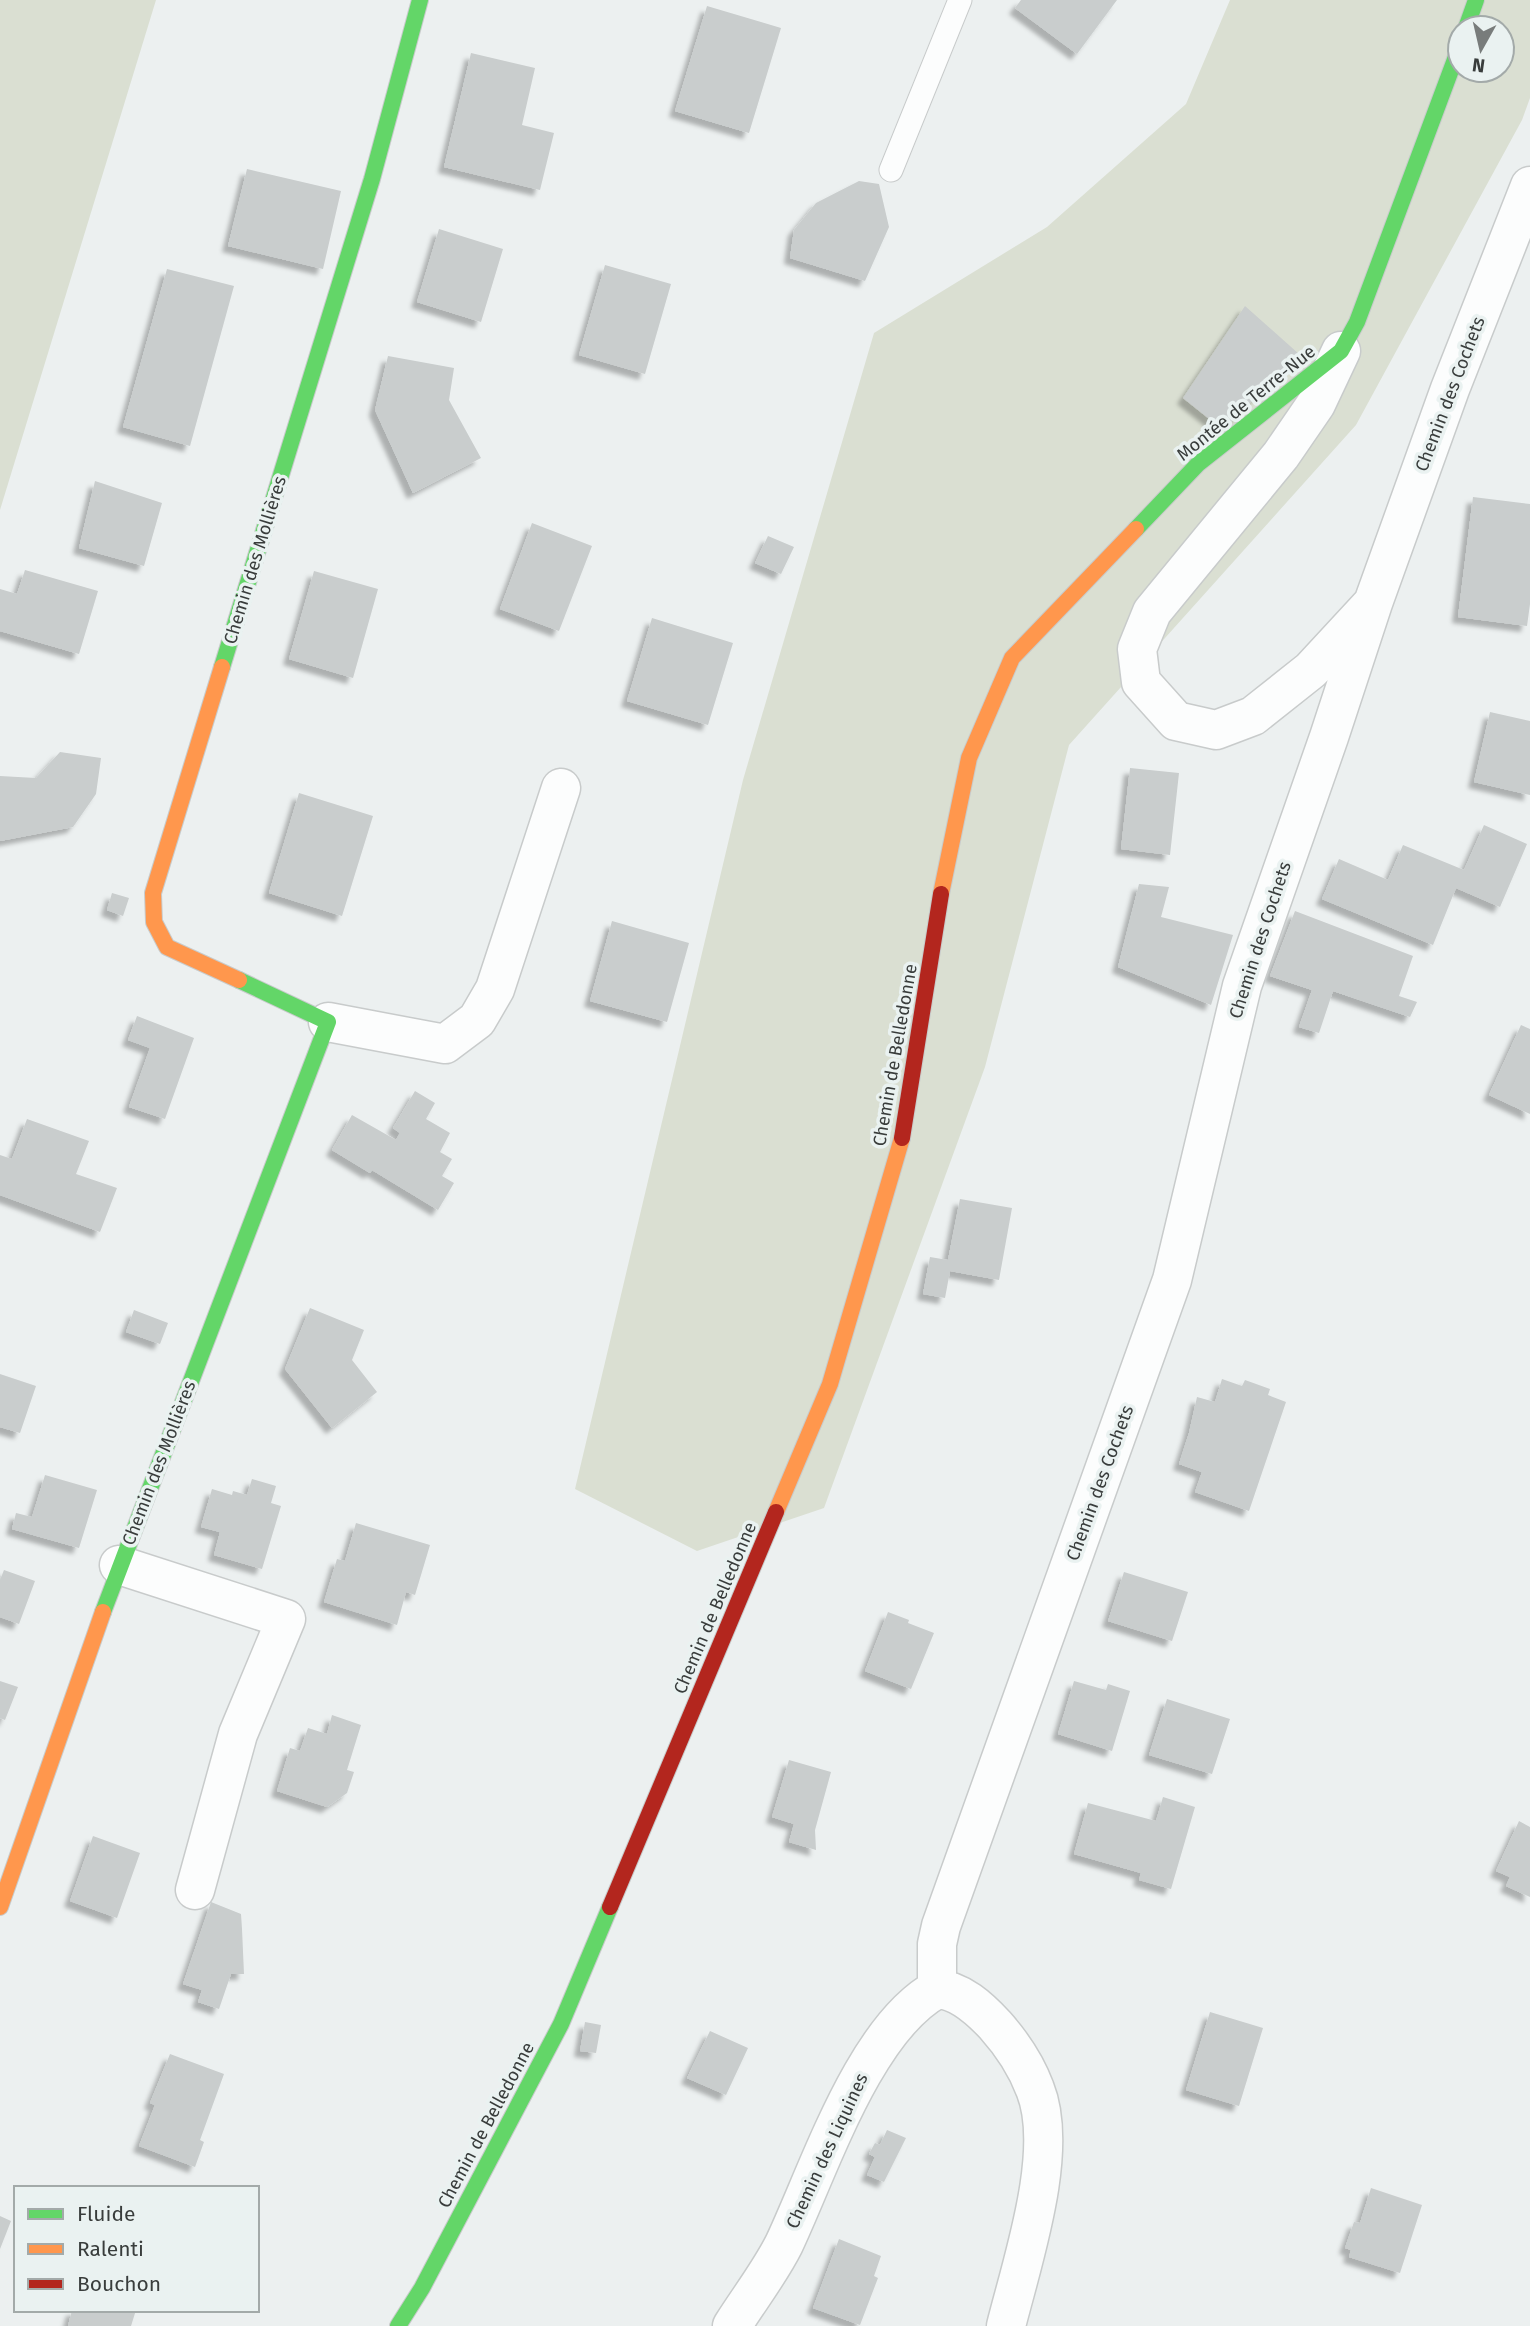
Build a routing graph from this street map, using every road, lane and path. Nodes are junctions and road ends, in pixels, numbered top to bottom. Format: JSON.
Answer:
{"nodes":[{"id":1,"x":420,"y":0,"type":"edge"},
{"id":2,"x":960,"y":0,"type":"edge"},
{"id":3,"x":1447,"y":84,"type":"edge"},
{"id":4,"x":891,"y":170,"type":"dead end"},
{"id":5,"x":1530,"y":186,"type":"edge"},
{"id":6,"x":1341,"y":351,"type":"junction"},
{"id":7,"x":1373,"y":603,"type":"junction"},
{"id":8,"x":561,"y":788,"type":"dead end"},
{"id":9,"x":946,"y":863,"type":"joint"},
{"id":10,"x":328,"y":1022,"type":"junction"},
{"id":11,"x":119,"y":1565,"type":"junction"},
{"id":12,"x":195,"y":1890,"type":"dead end"},
{"id":13,"x":0,"y":1907,"type":"edge"},
{"id":14,"x":937,"y":1989,"type":"junction"},
{"id":15,"x":398,"y":2326,"type":"edge"},
{"id":16,"x":732,"y":2326,"type":"edge"},
{"id":17,"x":1006,"y":2326,"type":"edge"}],
"edges":[{"from":1,"to":10,"type":"main road","name":"Chemin des Mollières"},
{"from":2,"to":4,"type":"lane"},
{"from":3,"to":6,"type":"main road","name":"Montée de Terre-Nue"},
{"from":5,"to":7,"type":"street","name":"Chemin des Cochets"},
{"from":6,"to":7,"type":"street","name":"Chemin des Cochets"},
{"from":6,"to":9,"type":"main road","name":"Montée de Terre-Nue"},
{"from":7,"to":14,"type":"street","name":"Chemin des Cochets"},
{"from":8,"to":10,"type":"street","name":"Chemin des Mollières"},
{"from":9,"to":15,"type":"main road","name":"Chemin de Belledonne"},
{"from":10,"to":11,"type":"main road","name":"Chemin des Mollières"},
{"from":11,"to":12,"type":"street"},
{"from":11,"to":13,"type":"main road","name":"Chemin des Mollières"},
{"from":14,"to":16,"type":"street","name":"Chemin des Liquines"},
{"from":14,"to":17,"type":"street"}]}
